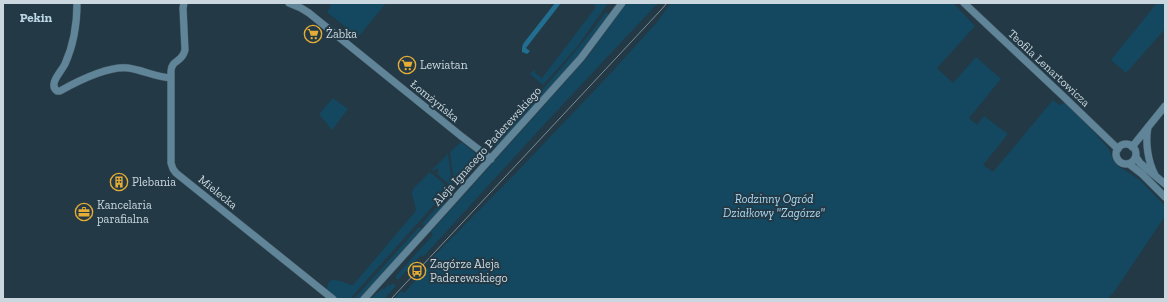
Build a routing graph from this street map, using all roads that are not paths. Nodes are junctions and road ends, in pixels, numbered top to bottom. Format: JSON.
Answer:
{"nodes":[{"id":1,"x":77,"y":3,"type":"edge"},
{"id":2,"x":184,"y":3,"type":"edge"},
{"id":3,"x":289,"y":3,"type":"edge"},
{"id":4,"x":621,"y":3,"type":"edge"},
{"id":5,"x":964,"y":3,"type":"edge"},
{"id":6,"x":171,"y":78,"type":"junction"},
{"id":7,"x":1165,"y":106,"type":"edge"},
{"id":8,"x":1148,"y":127,"type":"junction"},
{"id":9,"x":1132,"y":147,"type":"junction"},
{"id":10,"x":1118,"y":149,"type":"junction"},
{"id":11,"x":1136,"y":157,"type":"junction"},
{"id":12,"x":491,"y":159,"type":"junction"},
{"id":13,"x":1129,"y":164,"type":"junction"},
{"id":14,"x":1155,"y":175,"type":"junction"},
{"id":15,"x":1165,"y":184,"type":"edge"},
{"id":16,"x":1165,"y":197,"type":"edge"},
{"id":17,"x":333,"y":299,"type":"edge"},
{"id":18,"x":364,"y":299,"type":"edge"}],
"edges":[{"from":1,"to":6,"type":"street"},
{"from":2,"to":6,"type":"street","name":"Mielecka"},
{"from":3,"to":12,"type":"street","name":"Łomżyńska"},
{"from":4,"to":12,"type":"street","name":"Aleja Ignacego Paderewskiego"},
{"from":5,"to":10,"type":"street","name":"Teofila Lenartowicza"},
{"from":6,"to":17,"type":"street","name":"Mielecka"},
{"from":7,"to":8,"type":"street"},
{"from":8,"to":9,"type":"street"},
{"from":8,"to":14,"type":"street"},
{"from":9,"to":10,"type":"street"},
{"from":9,"to":11,"type":"street"},
{"from":10,"to":13,"type":"street"},
{"from":11,"to":13,"type":"street"},
{"from":11,"to":14,"type":"street"},
{"from":12,"to":18,"type":"street","name":"Aleja Ignacego Paderewskiego"},
{"from":13,"to":16,"type":"street"},
{"from":14,"to":15,"type":"street"}]}
